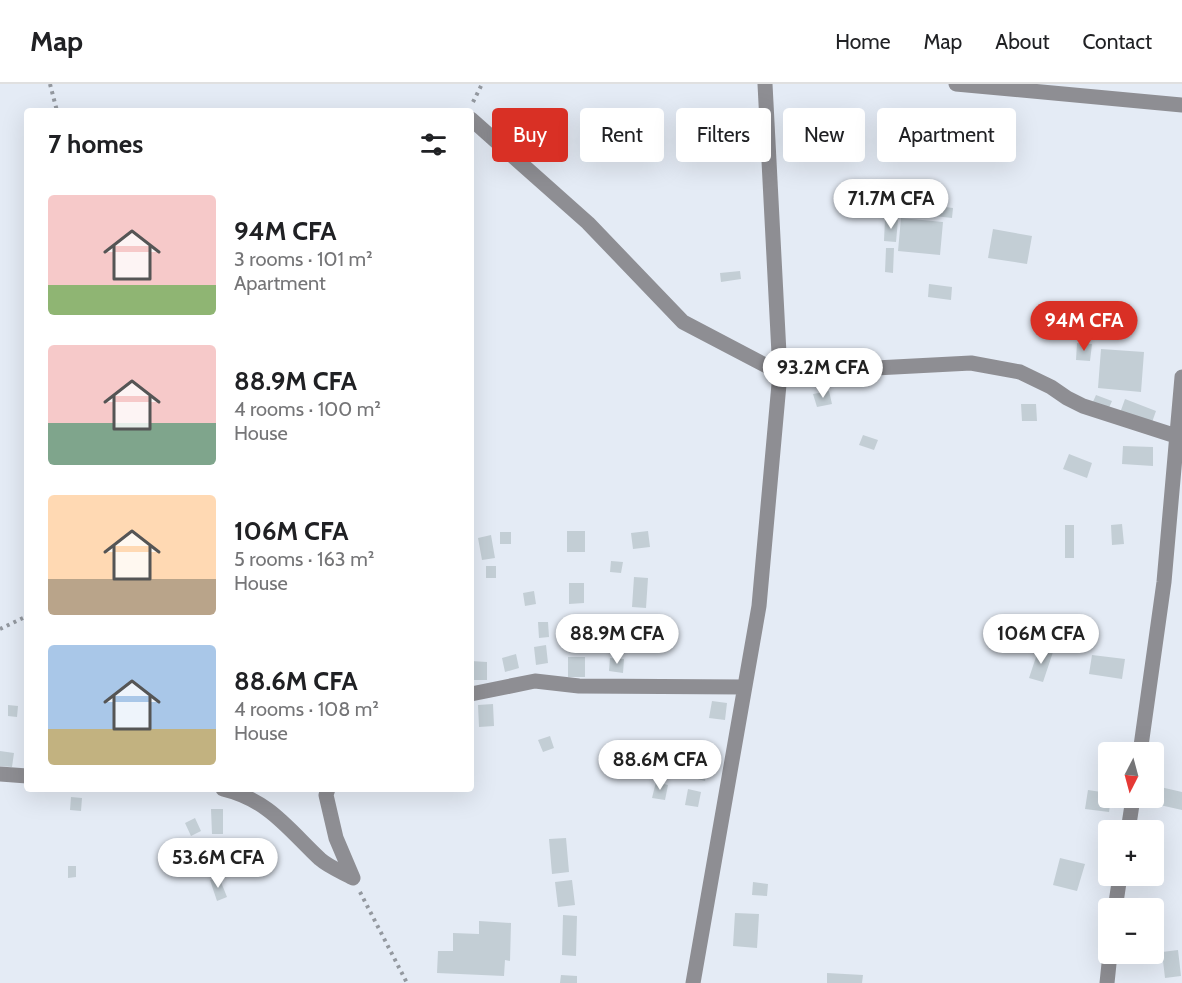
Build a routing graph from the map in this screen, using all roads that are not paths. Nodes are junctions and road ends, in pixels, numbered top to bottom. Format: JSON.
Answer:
{"nodes":[{"id":1,"x":765,"y":84,"type":"edge"},
{"id":2,"x":956,"y":84,"type":"edge"},
{"id":3,"x":1182,"y":105,"type":"edge"},
{"id":4,"x":474,"y":122,"type":"edge"},
{"id":5,"x":780,"y":373,"type":"junction"},
{"id":6,"x":1182,"y":377,"type":"edge"},
{"id":7,"x":1176,"y":436,"type":"junction"},
{"id":8,"x":744,"y":687,"type":"junction"},
{"id":9,"x":474,"y":693,"type":"edge"},
{"id":10,"x":1142,"y":742,"type":"edge"},
{"id":11,"x":0,"y":774,"type":"edge"},
{"id":12,"x":24,"y":776,"type":"edge"},
{"id":13,"x":235,"y":792,"type":"edge"},
{"id":14,"x":327,"y":792,"type":"edge"},
{"id":15,"x":1109,"y":964,"type":"edge"},
{"id":16,"x":693,"y":983,"type":"edge"},
{"id":17,"x":1107,"y":983,"type":"edge"}],
"edges":[{"from":1,"to":5,"type":"street"},
{"from":2,"to":3,"type":"street"},
{"from":4,"to":5,"type":"street"},
{"from":5,"to":7,"type":"street"},
{"from":5,"to":8,"type":"street"},
{"from":6,"to":7,"type":"street"},
{"from":7,"to":10,"type":"street"},
{"from":8,"to":9,"type":"street"},
{"from":8,"to":16,"type":"street"},
{"from":11,"to":12,"type":"street"},
{"from":13,"to":14,"type":"street"},
{"from":15,"to":17,"type":"street"}]}
